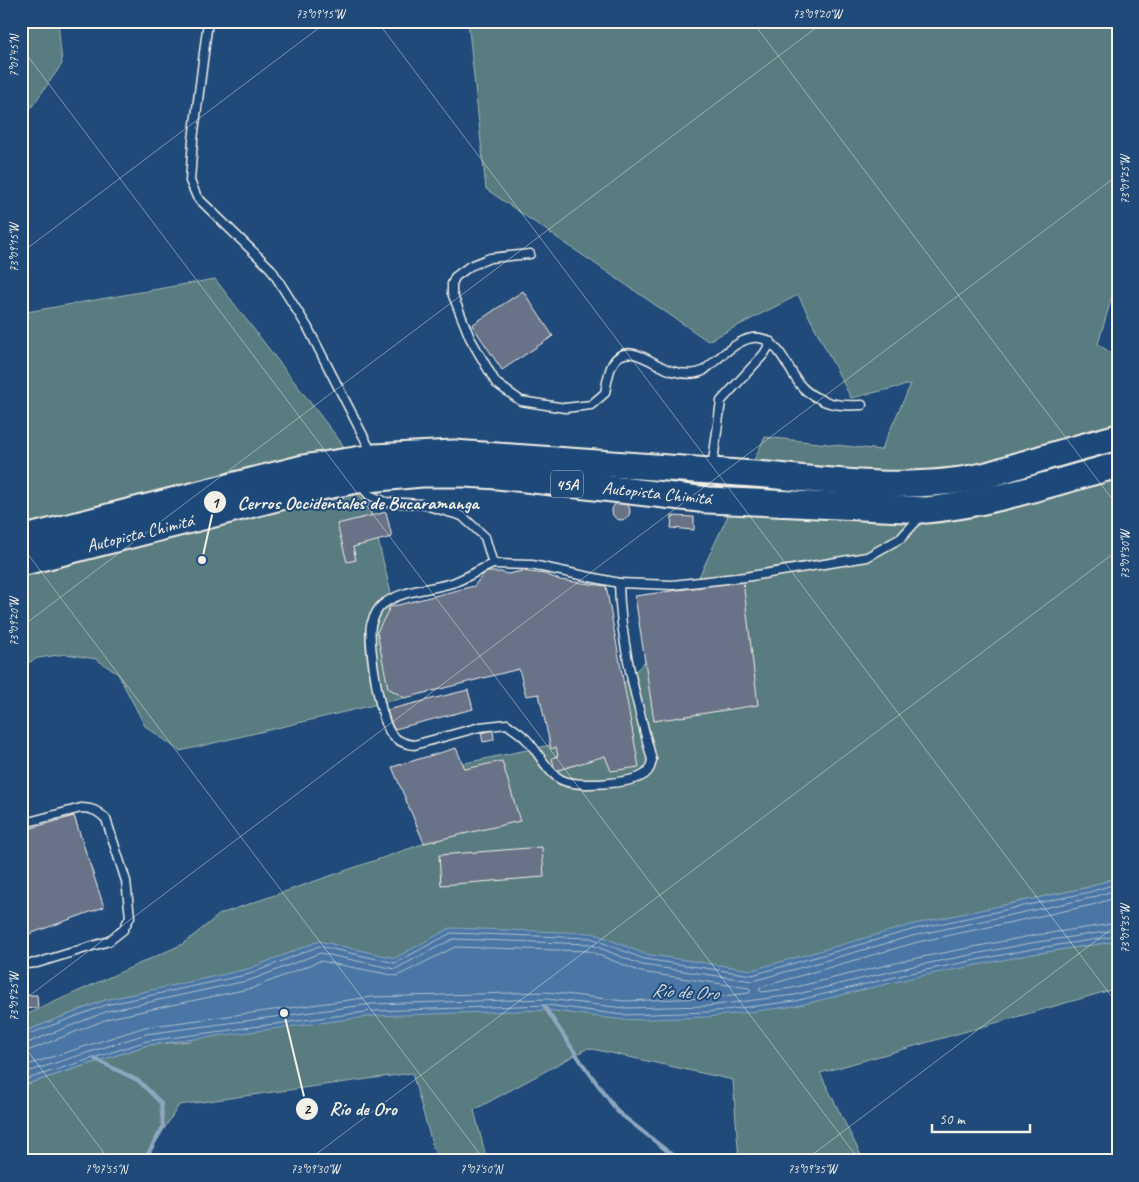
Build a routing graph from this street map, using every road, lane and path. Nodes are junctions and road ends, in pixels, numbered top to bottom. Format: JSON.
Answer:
{"nodes":[{"id":1,"x":208,"y":21,"type":"edge"},
{"id":2,"x":530,"y":254,"type":"dead end"},
{"id":3,"x":771,"y":342,"type":"junction"},
{"id":4,"x":862,"y":405,"type":"dead end"},
{"id":5,"x":1118,"y":437,"type":"edge"},
{"id":6,"x":374,"y":457,"type":"junction"},
{"id":7,"x":1118,"y":465,"type":"edge"},
{"id":8,"x":712,"y":471,"type":"junction"},
{"id":9,"x":357,"y":480,"type":"junction"},
{"id":10,"x":926,"y":510,"type":"junction"},
{"id":11,"x":21,"y":539,"type":"edge"},
{"id":12,"x":21,"y":563,"type":"edge"},
{"id":13,"x":493,"y":564,"type":"junction"},
{"id":14,"x":619,"y":583,"type":"junction"},
{"id":15,"x":21,"y":824,"type":"edge"},
{"id":16,"x":21,"y":963,"type":"edge"}],
"edges":[{"from":1,"to":6,"type":"lane"},
{"from":2,"to":3,"type":"lane"},
{"from":3,"to":4,"type":"lane"},
{"from":3,"to":8,"type":"lane"},
{"from":5,"to":8,"type":"highway","name":"Autopista Chimitá","number":"45A"},
{"from":6,"to":8,"type":"highway","name":"Autopista Chimitá","number":"45A"},
{"from":6,"to":11,"type":"highway","name":"Autopista Chimitá","number":"45A"},
{"from":7,"to":10,"type":"highway","name":"Autopista Chimitá","number":"45A"},
{"from":9,"to":10,"type":"highway","name":"Autopista Chimitá","number":"45A"},
{"from":9,"to":12,"type":"highway","name":"Autopista Chimitá","number":"45A"},
{"from":9,"to":13,"type":"lane"},
{"from":10,"to":14,"type":"lane"},
{"from":13,"to":14,"type":"lane"},
{"from":13,"to":14,"type":"lane"},
{"from":15,"to":16,"type":"lane"}]}
